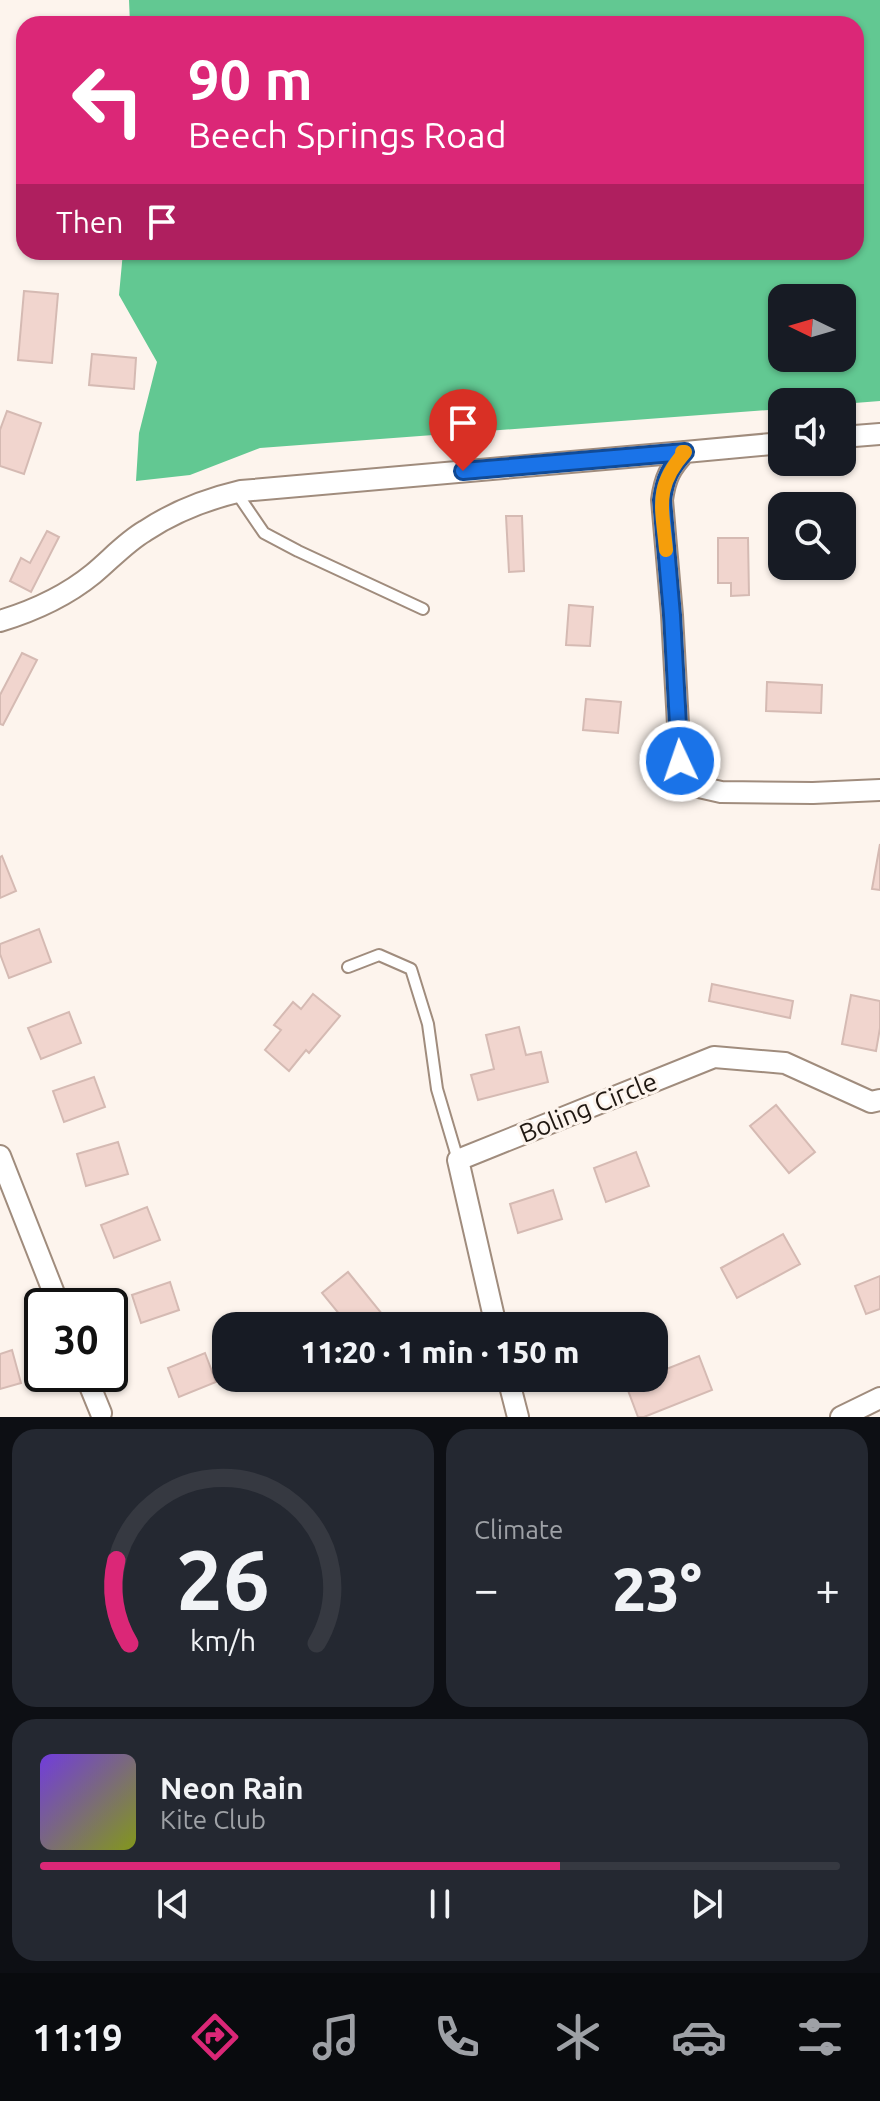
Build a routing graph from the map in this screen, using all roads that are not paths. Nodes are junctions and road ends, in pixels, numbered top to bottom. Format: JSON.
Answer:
{"nodes":[{"id":1,"x":880,"y":434,"type":"edge"},
{"id":2,"x":856,"y":436,"type":"edge"},
{"id":3,"x":768,"y":444,"type":"edge"},
{"id":4,"x":685,"y":452,"type":"junction"},
{"id":5,"x":236,"y":492,"type":"junction"},
{"id":6,"x":423,"y":609,"type":"dead end"},
{"id":7,"x":0,"y":621,"type":"edge"},
{"id":8,"x":880,"y":790,"type":"edge"},
{"id":9,"x":348,"y":967,"type":"dead end"},
{"id":10,"x":880,"y":1100,"type":"edge"},
{"id":11,"x":0,"y":1156,"type":"edge"},
{"id":12,"x":458,"y":1160,"type":"junction"},
{"id":13,"x":52,"y":1288,"type":"edge"},
{"id":14,"x":493,"y":1312,"type":"edge"},
{"id":15,"x":92,"y":1392,"type":"edge"},
{"id":16,"x":512,"y":1392,"type":"edge"},
{"id":17,"x":880,"y":1398,"type":"edge"},
{"id":18,"x":101,"y":1413,"type":"dead end"},
{"id":19,"x":518,"y":1417,"type":"edge"},
{"id":20,"x":841,"y":1417,"type":"edge"}],
"edges":[{"from":1,"to":2,"type":"street"},
{"from":3,"to":4,"type":"street"},
{"from":4,"to":5,"type":"street"},
{"from":4,"to":8,"type":"street"},
{"from":5,"to":6,"type":"lane"},
{"from":5,"to":7,"type":"street"},
{"from":9,"to":12,"type":"lane"},
{"from":10,"to":12,"type":"street","name":"Boling Circle"},
{"from":11,"to":13,"type":"street"},
{"from":12,"to":14,"type":"street"},
{"from":15,"to":18,"type":"street"},
{"from":16,"to":19,"type":"street"},
{"from":17,"to":20,"type":"street"}]}
